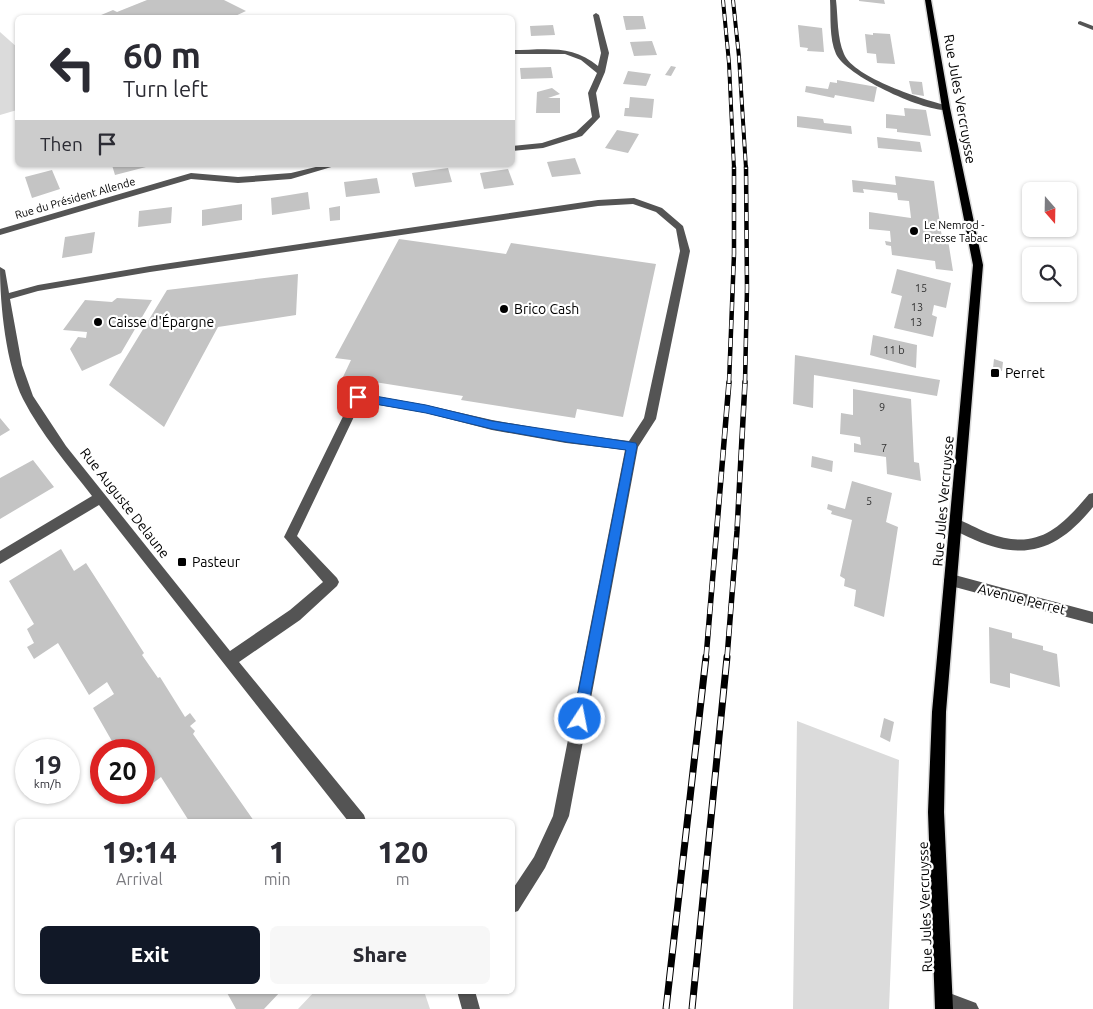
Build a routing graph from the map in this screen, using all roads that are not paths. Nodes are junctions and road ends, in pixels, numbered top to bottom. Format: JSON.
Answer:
{"nodes":[{"id":1,"x":833,"y":0,"type":"edge"},
{"id":2,"x":928,"y":0,"type":"edge"},
{"id":3,"x":596,"y":14,"type":"dead end"},
{"id":4,"x":1080,"y":23,"type":"dead end"},
{"id":5,"x":1093,"y":28,"type":"edge"},
{"id":6,"x":515,"y":52,"type":"edge"},
{"id":7,"x":601,"y":72,"type":"junction"},
{"id":8,"x":946,"y":108,"type":"junction"},
{"id":9,"x":515,"y":149,"type":"edge"},
{"id":10,"x":188,"y":167,"type":"edge"},
{"id":11,"x":326,"y":167,"type":"edge"},
{"id":12,"x":191,"y":176,"type":"junction"},
{"id":13,"x":0,"y":232,"type":"edge"},
{"id":14,"x":0,"y":270,"type":"edge"},
{"id":15,"x":6,"y":297,"type":"junction"},
{"id":16,"x":632,"y":446,"type":"junction"},
{"id":17,"x":101,"y":497,"type":"junction"},
{"id":18,"x":1093,"y":498,"type":"edge"},
{"id":19,"x":956,"y":524,"type":"junction"},
{"id":20,"x":0,"y":558,"type":"edge"},
{"id":21,"x":951,"y":580,"type":"junction"},
{"id":22,"x":1093,"y":618,"type":"edge"},
{"id":23,"x":229,"y":660,"type":"junction"},
{"id":24,"x":356,"y":819,"type":"edge"},
{"id":25,"x":515,"y":901,"type":"edge"},
{"id":26,"x":467,"y":994,"type":"edge"},
{"id":27,"x":944,"y":1004,"type":"edge"},
{"id":28,"x":471,"y":1009,"type":"edge"},
{"id":29,"x":970,"y":1009,"type":"edge"}],
"edges":[{"from":1,"to":8,"type":"street"},
{"from":2,"to":8,"type":"main road","name":"Rue Jules Vercruysse"},
{"from":3,"to":7,"type":"street"},
{"from":4,"to":5,"type":"street"},
{"from":6,"to":7,"type":"street"},
{"from":7,"to":9,"type":"street"},
{"from":8,"to":19,"type":"main road","name":"Rue Jules Vercruysse"},
{"from":10,"to":12,"type":"street"},
{"from":11,"to":12,"type":"street","name":"Rue du Président Allende"},
{"from":12,"to":13,"type":"street","name":"Rue du Président Allende"},
{"from":14,"to":15,"type":"street","name":"Rue Auguste Delaune"},
{"from":15,"to":16,"type":"street"},
{"from":15,"to":17,"type":"street","name":"Rue Auguste Delaune"},
{"from":16,"to":23,"type":"street"},
{"from":16,"to":25,"type":"street"},
{"from":17,"to":20,"type":"street"},
{"from":17,"to":23,"type":"street","name":"Rue Auguste Delaune"},
{"from":18,"to":19,"type":"street"},
{"from":19,"to":21,"type":"main road","name":"Rue Jules Vercruysse"},
{"from":21,"to":22,"type":"street","name":"Avenue Perret"},
{"from":21,"to":27,"type":"main road","name":"Rue Jules Vercruysse"},
{"from":23,"to":24,"type":"street","name":"Rue Auguste Delaune"},
{"from":26,"to":28,"type":"street"},
{"from":27,"to":29,"type":"street"}]}
